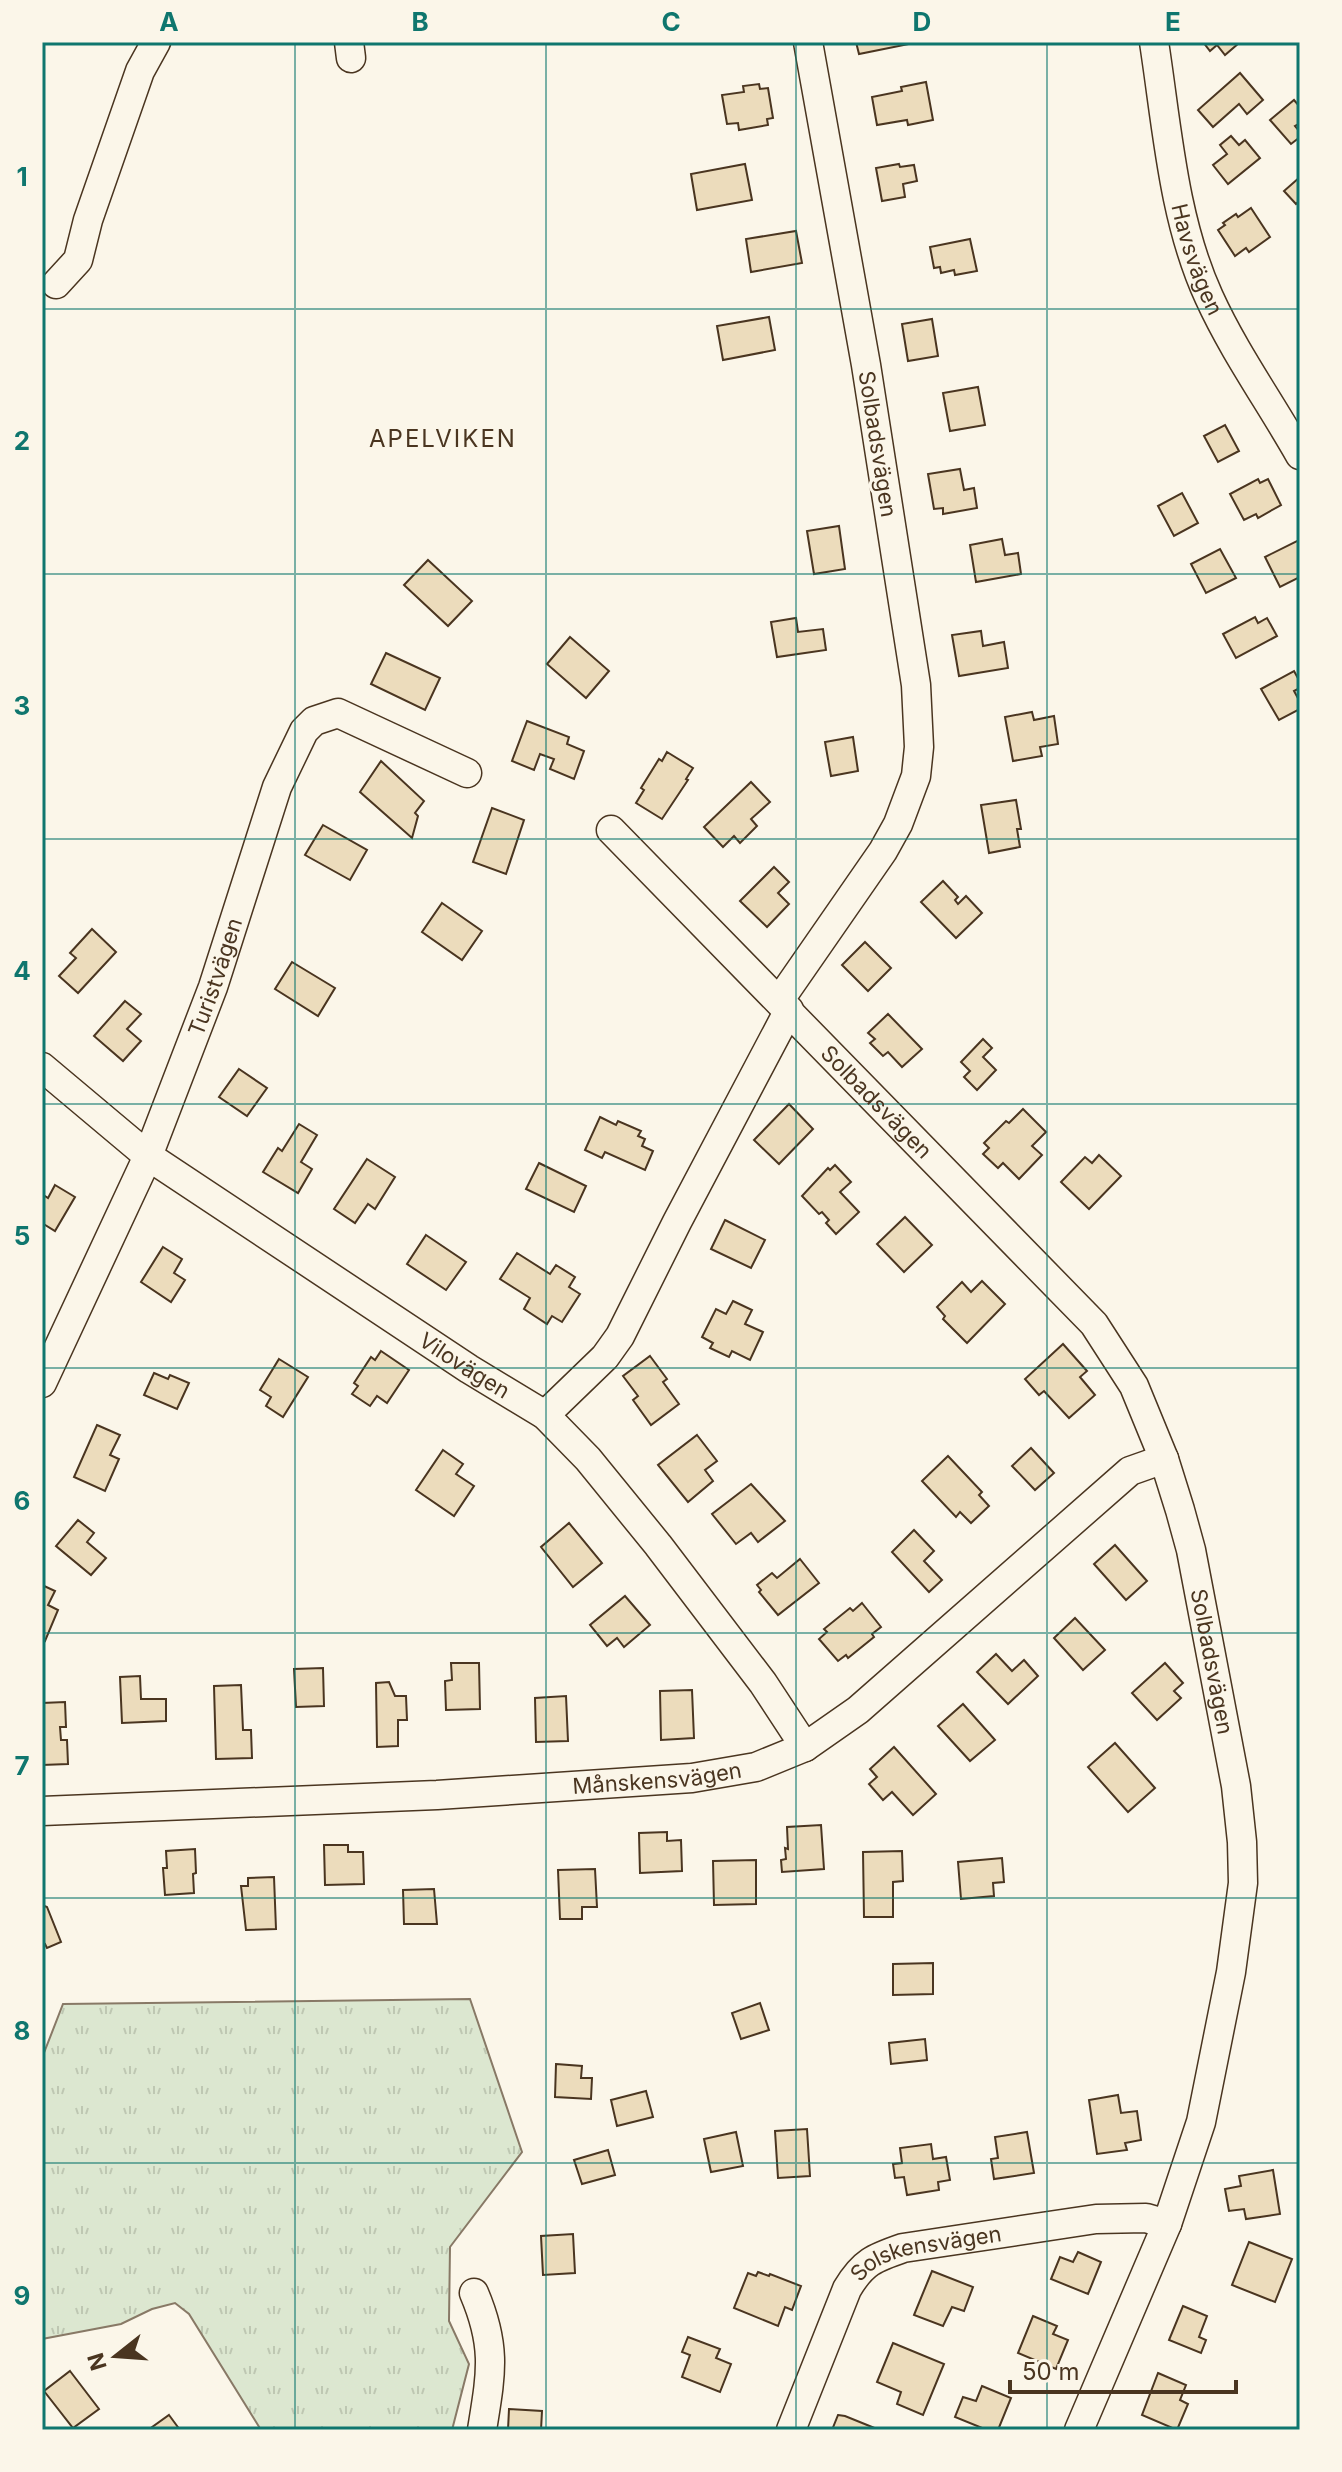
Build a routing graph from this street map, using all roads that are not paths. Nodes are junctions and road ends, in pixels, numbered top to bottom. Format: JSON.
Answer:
{"nodes":[{"id":1,"x":156,"y":42,"type":"edge"},
{"id":2,"x":808,"y":42,"type":"edge"},
{"id":3,"x":1154,"y":42,"type":"edge"},
{"id":4,"x":56,"y":284,"type":"dead end"},
{"id":5,"x":1300,"y":455,"type":"edge"},
{"id":6,"x":467,"y":773,"type":"dead end"},
{"id":7,"x":611,"y":830,"type":"dead end"},
{"id":8,"x":784,"y":1005,"type":"junction"},
{"id":9,"x":42,"y":1067,"type":"edge"},
{"id":10,"x":148,"y":1156,"type":"junction"},
{"id":11,"x":42,"y":1383,"type":"edge"},
{"id":12,"x":545,"y":1415,"type":"junction"},
{"id":13,"x":1164,"y":1459,"type":"junction"},
{"id":14,"x":805,"y":1747,"type":"junction"},
{"id":15,"x":42,"y":1811,"type":"edge"},
{"id":16,"x":1167,"y":2224,"type":"junction"},
{"id":17,"x":474,"y":2293,"type":"dead end"},
{"id":18,"x":482,"y":2430,"type":"edge"},
{"id":19,"x":791,"y":2430,"type":"edge"},
{"id":20,"x":1079,"y":2430,"type":"edge"}],
"edges":[{"from":1,"to":4,"type":"street"},
{"from":2,"to":8,"type":"street","name":"Solbadsvägen"},
{"from":3,"to":5,"type":"street","name":"Havsvägen"},
{"from":6,"to":10,"type":"street","name":"Turistvägen"},
{"from":7,"to":8,"type":"street","name":"Solbadsvägen"},
{"from":8,"to":12,"type":"street","name":"Solbadsvägen"},
{"from":8,"to":13,"type":"street","name":"Solbadsvägen"},
{"from":9,"to":10,"type":"street","name":"Vilovägen"},
{"from":10,"to":11,"type":"street","name":"Turistvägen"},
{"from":10,"to":12,"type":"street","name":"Vilovägen"},
{"from":12,"to":14,"type":"street","name":"Vilovägen"},
{"from":13,"to":14,"type":"street","name":"Månskensvägen"},
{"from":13,"to":16,"type":"street","name":"Solbadsvägen"},
{"from":14,"to":15,"type":"street","name":"Månskensvägen"},
{"from":16,"to":19,"type":"street","name":"Solskensvägen"},
{"from":16,"to":20,"type":"street","name":"Solbadsvägen"},
{"from":17,"to":18,"type":"street"}]}
